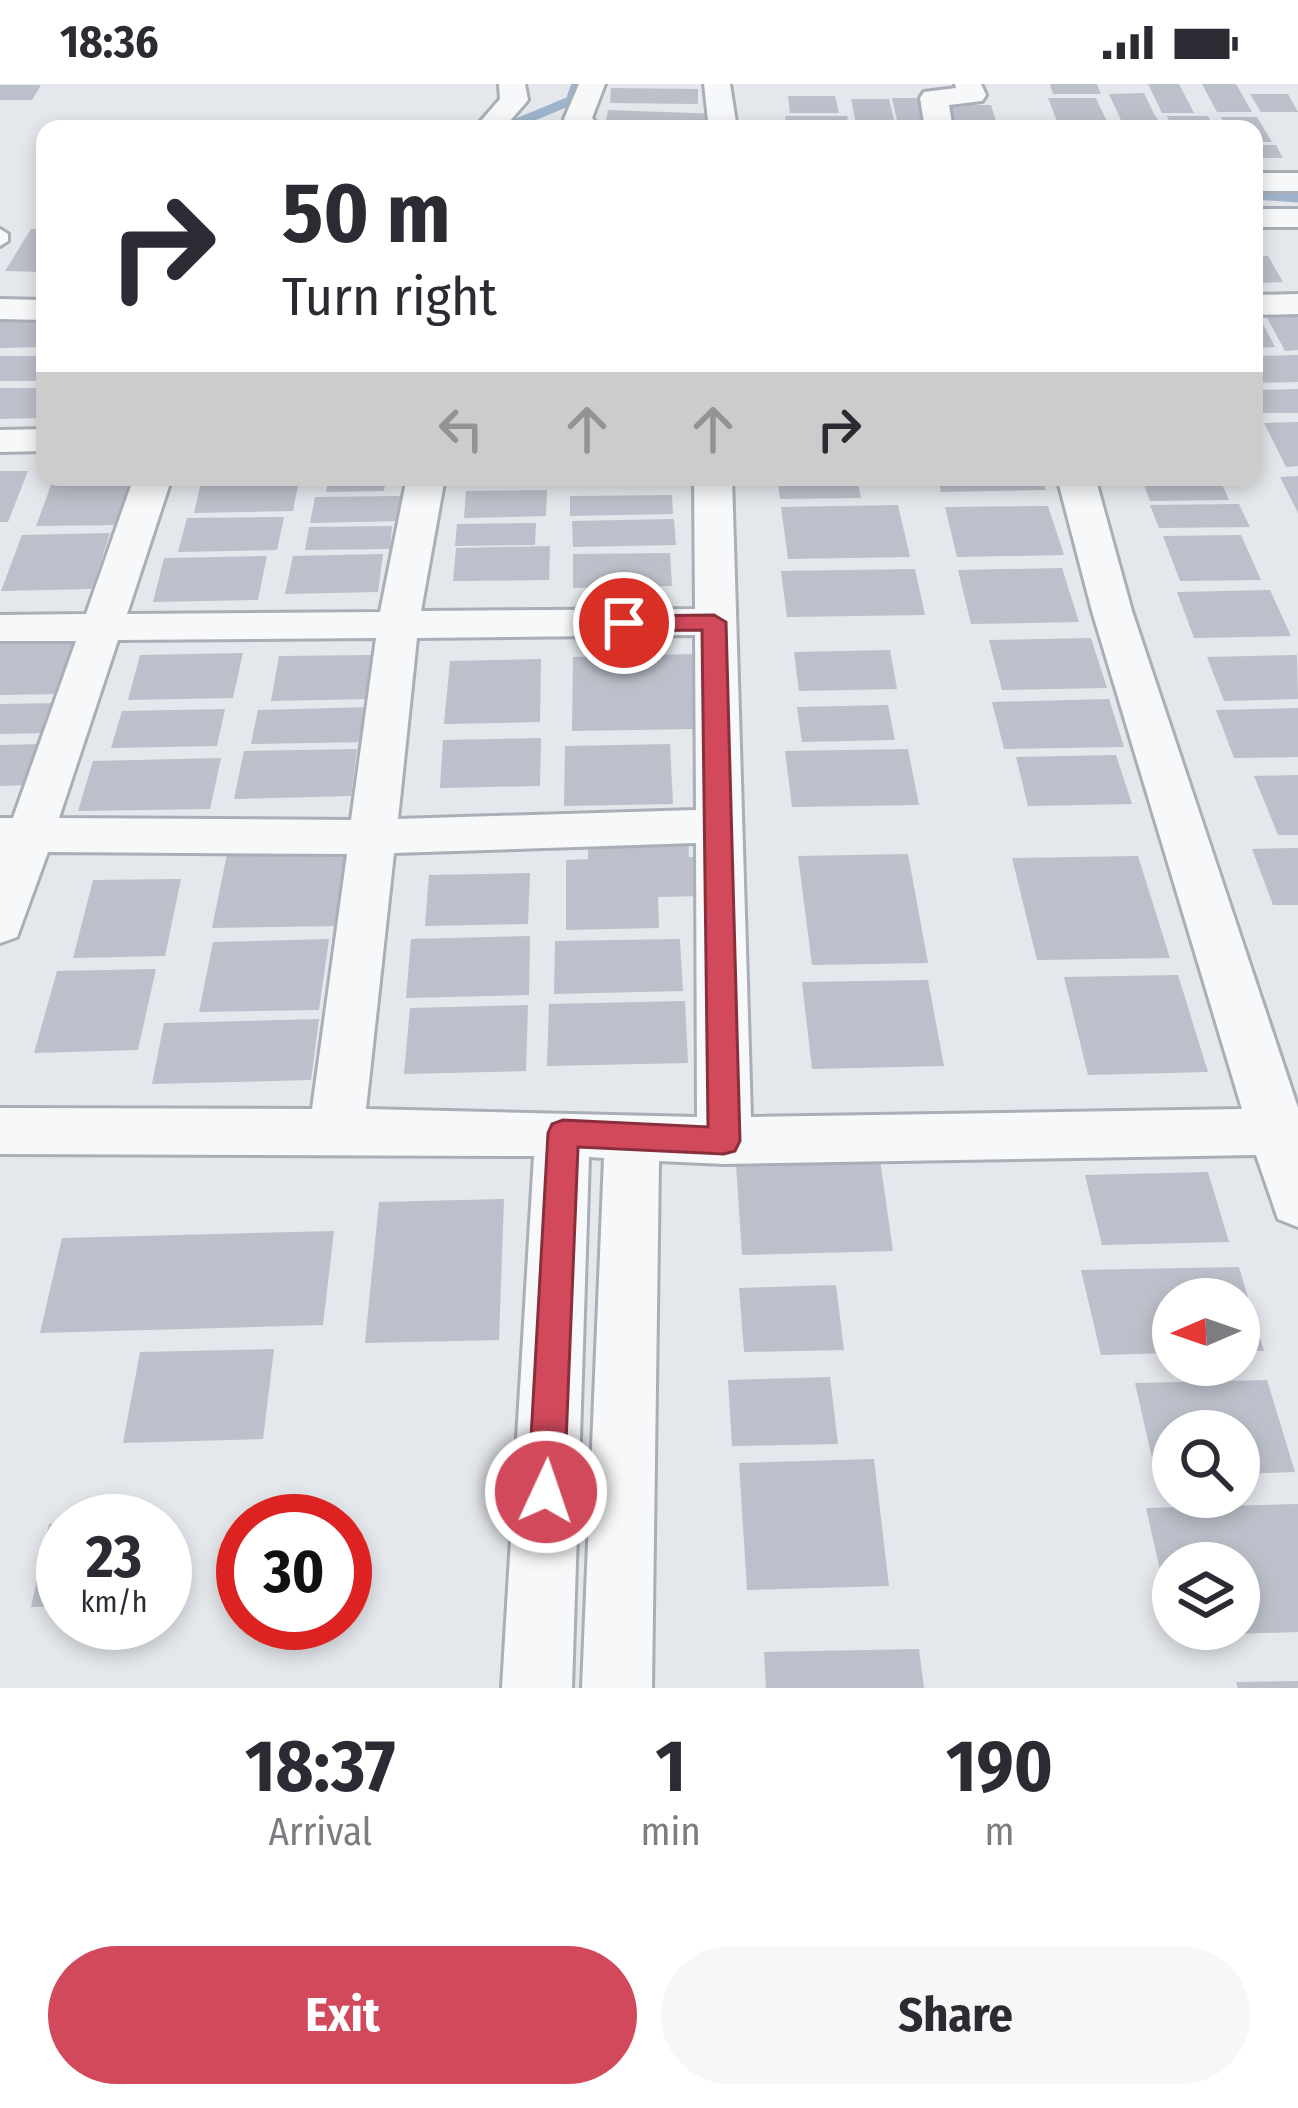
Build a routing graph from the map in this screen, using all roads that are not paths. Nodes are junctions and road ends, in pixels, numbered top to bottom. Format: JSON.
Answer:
{"nodes":[{"id":1,"x":512,"y":84,"type":"edge"},
{"id":2,"x":592,"y":84,"type":"edge"},
{"id":3,"x":717,"y":84,"type":"edge"},
{"id":4,"x":968,"y":84,"type":"edge"},
{"id":5,"x":496,"y":120,"type":"edge"},
{"id":6,"x":579,"y":120,"type":"edge"},
{"id":7,"x":722,"y":120,"type":"edge"},
{"id":8,"x":938,"y":120,"type":"edge"},
{"id":9,"x":1263,"y":182,"type":"edge"},
{"id":10,"x":1298,"y":182,"type":"edge"},
{"id":11,"x":1263,"y":218,"type":"edge"},
{"id":12,"x":1298,"y":218,"type":"edge"},
{"id":13,"x":1298,"y":304,"type":"edge"},
{"id":14,"x":1263,"y":305,"type":"edge"},
{"id":15,"x":0,"y":309,"type":"edge"},
{"id":16,"x":36,"y":310,"type":"edge"},
{"id":17,"x":36,"y":440,"type":"edge"},
{"id":18,"x":0,"y":441,"type":"edge"},
{"id":19,"x":150,"y":486,"type":"edge"},
{"id":20,"x":424,"y":486,"type":"edge"},
{"id":21,"x":712,"y":486,"type":"edge"},
{"id":22,"x":1078,"y":486,"type":"edge"},
{"id":23,"x":714,"y":622,"type":"junction"},
{"id":24,"x":398,"y":626,"type":"junction"},
{"id":25,"x":0,"y":628,"type":"edge"},
{"id":26,"x":100,"y":629,"type":"junction"},
{"id":27,"x":720,"y":826,"type":"junction"},
{"id":28,"x":15,"y":835,"type":"edge"},
{"id":29,"x":373,"y":837,"type":"junction"},
{"id":30,"x":0,"y":924,"type":"edge"},
{"id":31,"x":1288,"y":1131,"type":"edge"},
{"id":32,"x":0,"y":1132,"type":"edge"},
{"id":33,"x":563,"y":1133,"type":"junction"},
{"id":34,"x":337,"y":1135,"type":"junction"},
{"id":35,"x":632,"y":1136,"type":"junction"},
{"id":36,"x":724,"y":1141,"type":"junction"},
{"id":37,"x":1298,"y":1202,"type":"edge"},
{"id":38,"x":617,"y":1574,"type":"junction"},
{"id":39,"x":542,"y":1582,"type":"junction"},
{"id":40,"x":537,"y":1688,"type":"edge"},
{"id":41,"x":617,"y":1688,"type":"edge"}],
"edges":[{"from":1,"to":5,"type":"street"},
{"from":2,"to":6,"type":"street"},
{"from":3,"to":7,"type":"street"},
{"from":4,"to":8,"type":"street"},
{"from":9,"to":10,"type":"street"},
{"from":11,"to":12,"type":"street"},
{"from":13,"to":14,"type":"street"},
{"from":15,"to":16,"type":"street"},
{"from":17,"to":18,"type":"street"},
{"from":19,"to":26,"type":"street"},
{"from":20,"to":24,"type":"street"},
{"from":21,"to":23,"type":"street"},
{"from":22,"to":31,"type":"street"},
{"from":23,"to":24,"type":"street"},
{"from":23,"to":27,"type":"street"},
{"from":24,"to":26,"type":"street"},
{"from":24,"to":29,"type":"street"},
{"from":25,"to":26,"type":"street"},
{"from":26,"to":28,"type":"street"},
{"from":27,"to":29,"type":"street"},
{"from":27,"to":36,"type":"street"},
{"from":28,"to":29,"type":"street"},
{"from":28,"to":30,"type":"street"},
{"from":29,"to":34,"type":"street"},
{"from":31,"to":36,"type":"street"},
{"from":31,"to":37,"type":"street"},
{"from":32,"to":34,"type":"street"},
{"from":33,"to":34,"type":"street"},
{"from":33,"to":35,"type":"street"},
{"from":33,"to":39,"type":"street"},
{"from":35,"to":36,"type":"street"},
{"from":35,"to":38,"type":"street"},
{"from":38,"to":39,"type":"street"},
{"from":38,"to":41,"type":"street"},
{"from":39,"to":40,"type":"street"}]}
